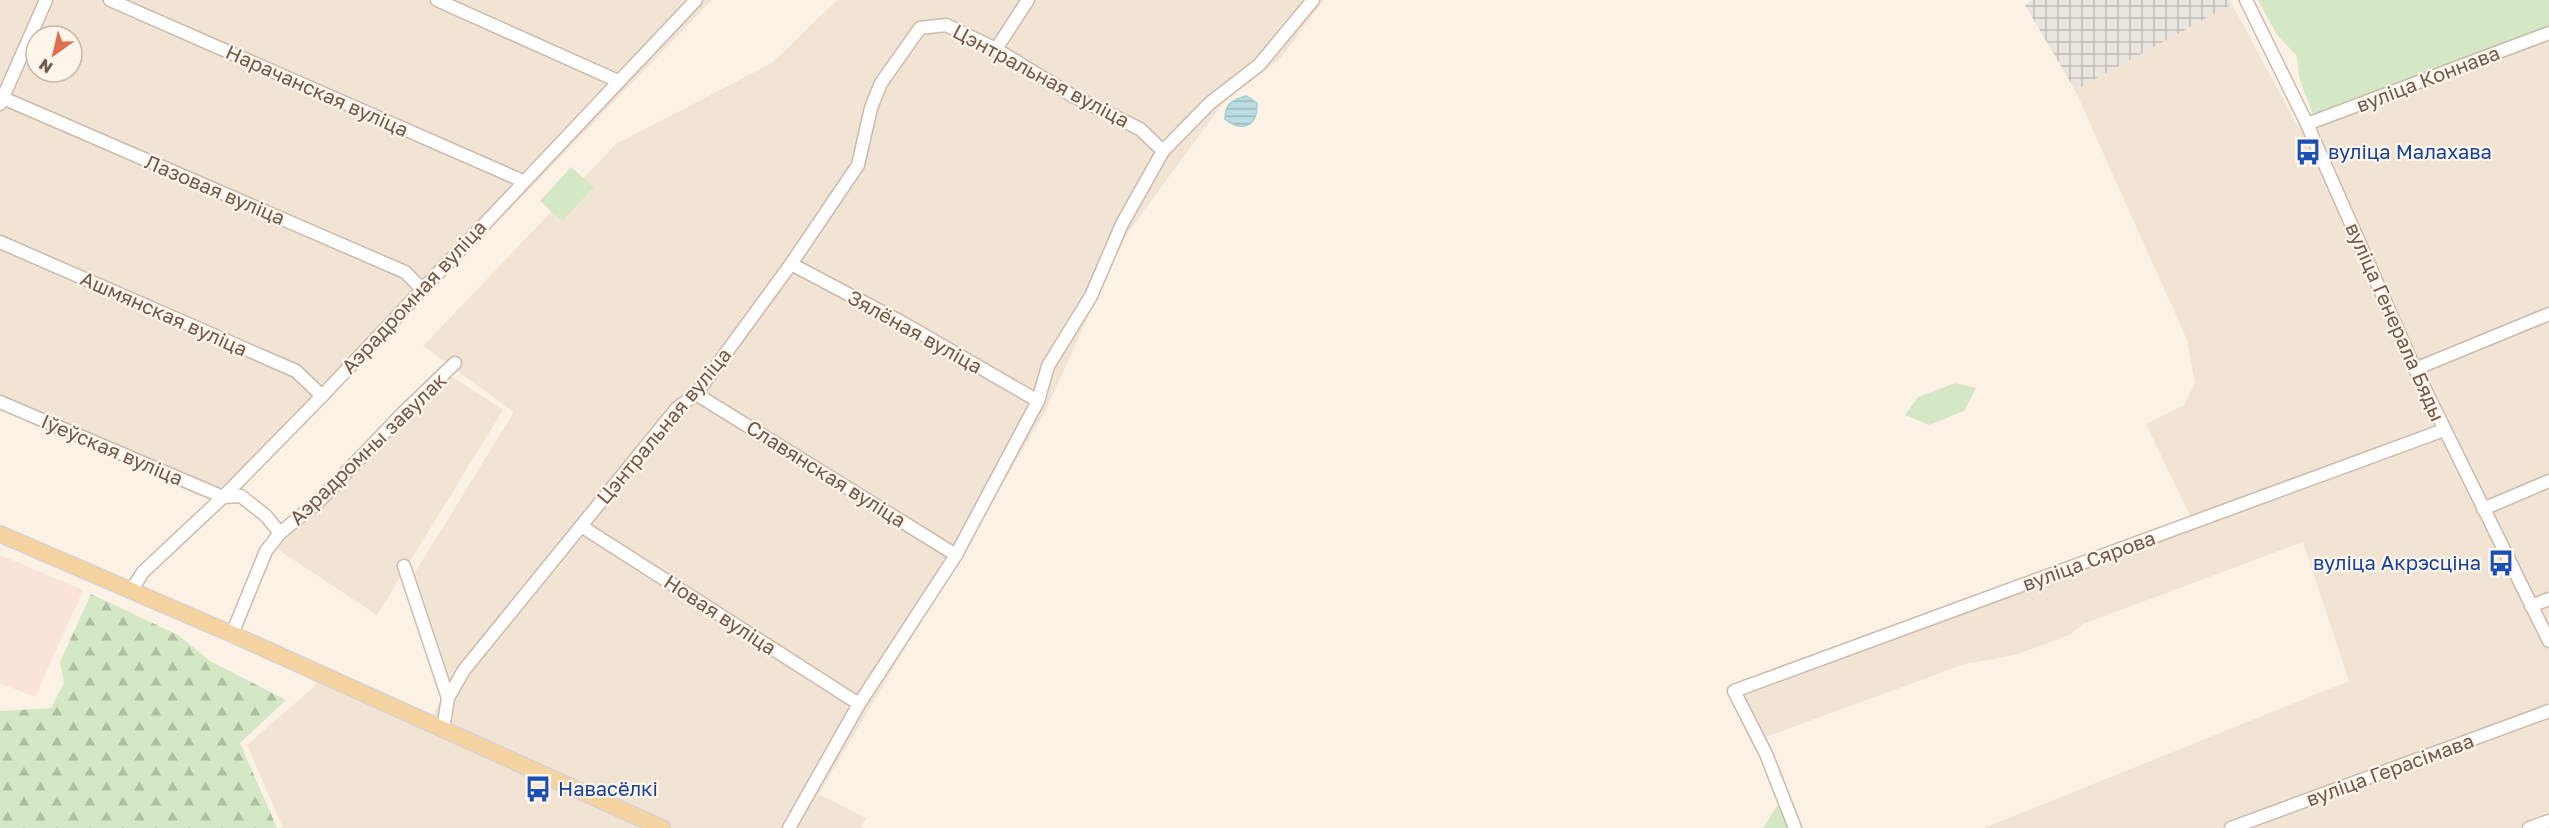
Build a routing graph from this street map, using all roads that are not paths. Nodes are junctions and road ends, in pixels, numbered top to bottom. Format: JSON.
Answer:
{"nodes":[{"id":1,"x":46,"y":0,"type":"edge"},
{"id":2,"x":110,"y":0,"type":"edge"},
{"id":3,"x":437,"y":0,"type":"edge"},
{"id":4,"x":696,"y":0,"type":"edge"},
{"id":5,"x":1028,"y":0,"type":"edge"},
{"id":6,"x":1313,"y":0,"type":"edge"},
{"id":7,"x":2246,"y":0,"type":"edge"},
{"id":8,"x":2549,"y":33,"type":"edge"},
{"id":9,"x":996,"y":49,"type":"junction"},
{"id":10,"x":618,"y":81,"type":"junction"},
{"id":11,"x":2,"y":102,"type":"edge"},
{"id":12,"x":2307,"y":124,"type":"junction"},
{"id":13,"x":1163,"y":151,"type":"junction"},
{"id":14,"x":523,"y":181,"type":"junction"},
{"id":15,"x":0,"y":242,"type":"edge"},
{"id":16,"x":791,"y":264,"type":"junction"},
{"id":17,"x":422,"y":289,"type":"junction"},
{"id":18,"x":2549,"y":315,"type":"edge"},
{"id":19,"x":455,"y":363,"type":"dead end"},
{"id":20,"x":2415,"y":369,"type":"junction"},
{"id":21,"x":696,"y":394,"type":"junction"},
{"id":22,"x":322,"y":396,"type":"junction"},
{"id":23,"x":1038,"y":401,"type":"junction"},
{"id":24,"x":0,"y":402,"type":"edge"},
{"id":25,"x":2444,"y":430,"type":"junction"},
{"id":26,"x":2549,"y":481,"type":"edge"},
{"id":27,"x":223,"y":497,"type":"junction"},
{"id":28,"x":2483,"y":509,"type":"junction"},
{"id":29,"x":581,"y":526,"type":"junction"},
{"id":30,"x":280,"y":533,"type":"junction"},
{"id":31,"x":0,"y":534,"type":"edge"},
{"id":32,"x":957,"y":555,"type":"junction"},
{"id":33,"x":404,"y":566,"type":"dead end"},
{"id":34,"x":131,"y":591,"type":"junction"},
{"id":35,"x":2549,"y":599,"type":"edge"},
{"id":36,"x":2531,"y":606,"type":"junction"},
{"id":37,"x":232,"y":634,"type":"junction"},
{"id":38,"x":2549,"y":641,"type":"edge"},
{"id":39,"x":448,"y":698,"type":"junction"},
{"id":40,"x":859,"y":704,"type":"junction"},
{"id":41,"x":2549,"y":711,"type":"edge"},
{"id":42,"x":442,"y":729,"type":"junction"},
{"id":43,"x":2549,"y":820,"type":"edge"},
{"id":44,"x":662,"y":828,"type":"edge"},
{"id":45,"x":789,"y":828,"type":"edge"},
{"id":46,"x":1795,"y":828,"type":"edge"},
{"id":47,"x":2231,"y":828,"type":"edge"},
{"id":48,"x":2529,"y":828,"type":"edge"}],
"edges":[{"from":1,"to":11,"type":"street"},
{"from":2,"to":14,"type":"street","name":"Нарачанская вуліца"},
{"from":3,"to":10,"type":"street"},
{"from":4,"to":10,"type":"street","name":"Аэрадромная вуліца"},
{"from":5,"to":9,"type":"street"},
{"from":6,"to":13,"type":"street"},
{"from":7,"to":12,"type":"street","name":"вуліца Генерала Бяды"},
{"from":8,"to":12,"type":"street","name":"вуліца Коннава"},
{"from":9,"to":13,"type":"street","name":"Цэнтральная вуліца"},
{"from":9,"to":16,"type":"street","name":"Цэнтральная вуліца"},
{"from":10,"to":14,"type":"street","name":"Аэрадромная вуліца"},
{"from":11,"to":17,"type":"street","name":"Лазовая вуліца"},
{"from":12,"to":20,"type":"street","name":"вуліца Генерала Бяды"},
{"from":13,"to":23,"type":"street"},
{"from":14,"to":17,"type":"street","name":"Аэрадромная вуліца"},
{"from":15,"to":22,"type":"street","name":"Ашмянская вуліца"},
{"from":16,"to":21,"type":"street","name":"Цэнтральная вуліца"},
{"from":16,"to":23,"type":"street","name":"Зялёная вуліца"},
{"from":17,"to":22,"type":"street","name":"Аэрадромная вуліца"},
{"from":18,"to":20,"type":"street"},
{"from":19,"to":30,"type":"street","name":"Аэрадромны завулак"},
{"from":20,"to":25,"type":"street","name":"вуліца Генерала Бяды"},
{"from":21,"to":29,"type":"street","name":"Цэнтральная вуліца"},
{"from":21,"to":32,"type":"street","name":"Славянская вуліца"},
{"from":22,"to":27,"type":"street","name":"Аэрадромная вуліца"},
{"from":23,"to":32,"type":"street"},
{"from":24,"to":27,"type":"street","name":"Іўеўская вуліца"},
{"from":25,"to":28,"type":"street","name":"вуліца Генерала Бяды"},
{"from":25,"to":46,"type":"street","name":"вуліца Сярова"},
{"from":26,"to":28,"type":"street"},
{"from":27,"to":30,"type":"street","name":"Іўеўская вуліца"},
{"from":27,"to":34,"type":"street","name":"Аэрадромная вуліца"},
{"from":28,"to":36,"type":"street","name":"вуліца Генерала Бяды"},
{"from":29,"to":39,"type":"street","name":"Цэнтральная вуліца"},
{"from":29,"to":40,"type":"street","name":"Новая вуліца"},
{"from":30,"to":37,"type":"street","name":"Аэрадромны завулак"},
{"from":31,"to":34,"type":"main road"},
{"from":32,"to":40,"type":"street"},
{"from":33,"to":39,"type":"street"},
{"from":34,"to":37,"type":"main road"},
{"from":35,"to":36,"type":"street"},
{"from":36,"to":38,"type":"street","name":"вуліца Генерала Бяды"},
{"from":37,"to":42,"type":"main road"},
{"from":39,"to":42,"type":"street","name":"Цэнтральная вуліца"},
{"from":40,"to":45,"type":"street"},
{"from":41,"to":47,"type":"street","name":"вуліца Герасімава"},
{"from":42,"to":44,"type":"main road"},
{"from":43,"to":48,"type":"street"}]}
